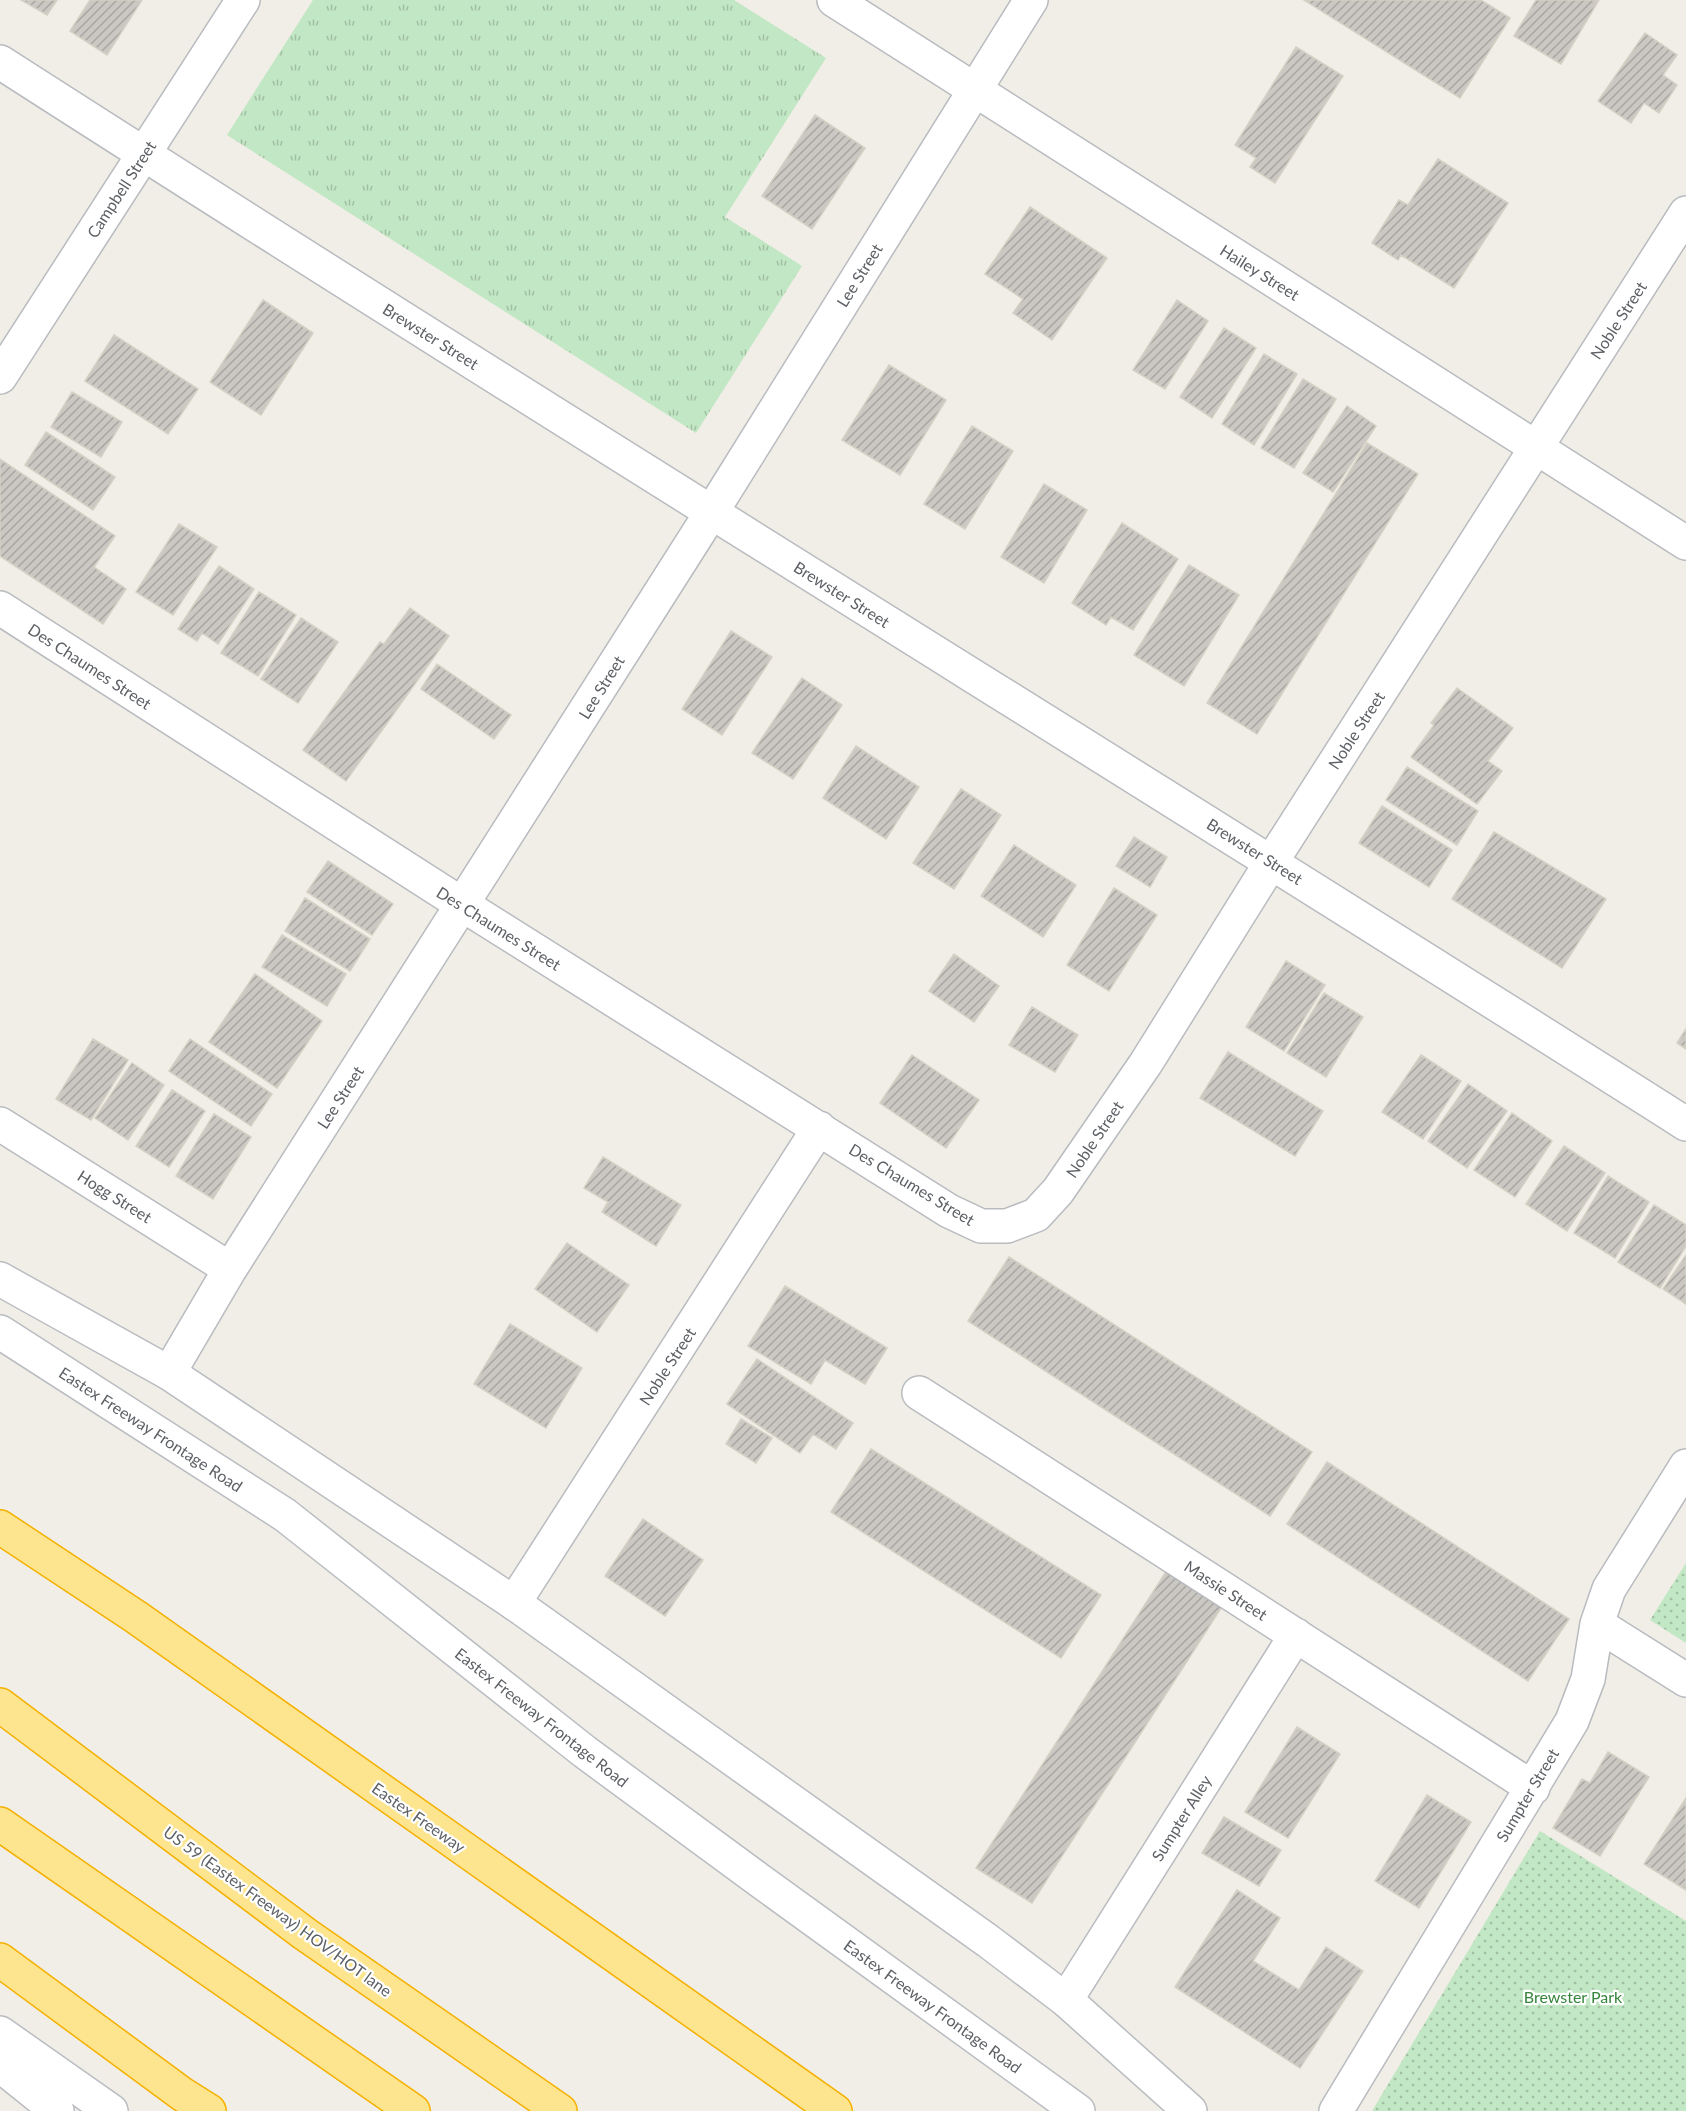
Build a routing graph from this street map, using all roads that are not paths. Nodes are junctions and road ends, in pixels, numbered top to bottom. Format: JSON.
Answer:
{"nodes":[{"id":1,"x":243,"y":0,"type":"edge"},
{"id":2,"x":834,"y":0,"type":"edge"},
{"id":3,"x":1031,"y":0,"type":"edge"},
{"id":4,"x":0,"y":62,"type":"edge"},
{"id":5,"x":974,"y":91,"type":"junction"},
{"id":6,"x":143,"y":154,"type":"junction"},
{"id":7,"x":1686,"y":213,"type":"edge"},
{"id":8,"x":0,"y":377,"type":"edge"},
{"id":9,"x":1536,"y":447,"type":"junction"},
{"id":10,"x":711,"y":513,"type":"junction"},
{"id":11,"x":1686,"y":543,"type":"edge"},
{"id":12,"x":0,"y":608,"type":"edge"},
{"id":13,"x":1272,"y":861,"type":"junction"},
{"id":14,"x":463,"y":905,"type":"junction"},
{"id":15,"x":0,"y":1124,"type":"edge"},
{"id":16,"x":1686,"y":1124,"type":"edge"},
{"id":17,"x":819,"y":1128,"type":"junction"},
{"id":18,"x":1007,"y":1226,"type":"joint"},
{"id":19,"x":230,"y":1269,"type":"junction"},
{"id":20,"x":0,"y":1278,"type":"edge"},
{"id":21,"x":0,"y":1332,"type":"edge"},
{"id":22,"x":170,"y":1373,"type":"junction"},
{"id":23,"x":920,"y":1393,"type":"dead end"},
{"id":24,"x":1686,"y":1466,"type":"edge"},
{"id":25,"x":0,"y":1527,"type":"edge"},
{"id":26,"x":514,"y":1602,"type":"junction"},
{"id":27,"x":1597,"y":1623,"type":"junction"},
{"id":28,"x":1296,"y":1635,"type":"junction"},
{"id":29,"x":1686,"y":1680,"type":"edge"},
{"id":30,"x":0,"y":1705,"type":"edge"},
{"id":31,"x":1533,"y":1788,"type":"junction"},
{"id":32,"x":0,"y":1824,"type":"edge"},
{"id":33,"x":0,"y":1960,"type":"edge"},
{"id":34,"x":1066,"y":2000,"type":"junction"},
{"id":35,"x":0,"y":2033,"type":"edge"},
{"id":36,"x":0,"y":2065,"type":"edge"},
{"id":37,"x":57,"y":2111,"type":"edge"},
{"id":38,"x":111,"y":2111,"type":"edge"},
{"id":39,"x":209,"y":2111,"type":"edge"},
{"id":40,"x":413,"y":2111,"type":"edge"},
{"id":41,"x":560,"y":2111,"type":"edge"},
{"id":42,"x":836,"y":2111,"type":"edge"},
{"id":43,"x":1078,"y":2111,"type":"edge"},
{"id":44,"x":1190,"y":2111,"type":"edge"},
{"id":45,"x":1336,"y":2111,"type":"edge"}],
"edges":[{"from":1,"to":6,"type":"street","name":"Campbell Street"},
{"from":2,"to":5,"type":"street","name":"Hailey Street"},
{"from":3,"to":5,"type":"street","name":"Lee Street"},
{"from":4,"to":6,"type":"street","name":"Brewster Street"},
{"from":5,"to":9,"type":"street","name":"Hailey Street"},
{"from":5,"to":10,"type":"street","name":"Lee Street"},
{"from":6,"to":8,"type":"street","name":"Campbell Street"},
{"from":6,"to":10,"type":"street","name":"Brewster Street"},
{"from":7,"to":9,"type":"street","name":"Noble Street"},
{"from":9,"to":11,"type":"street","name":"Hailey Street"},
{"from":9,"to":13,"type":"street","name":"Noble Street"},
{"from":10,"to":13,"type":"street","name":"Brewster Street"},
{"from":10,"to":14,"type":"street","name":"Lee Street"},
{"from":12,"to":14,"type":"street","name":"Des Chaumes Street"},
{"from":13,"to":16,"type":"street","name":"Brewster Street"},
{"from":13,"to":18,"type":"street","name":"Noble Street"},
{"from":14,"to":17,"type":"street","name":"Des Chaumes Street"},
{"from":14,"to":19,"type":"street","name":"Lee Street"},
{"from":15,"to":19,"type":"street","name":"Hogg Street"},
{"from":17,"to":18,"type":"street","name":"Des Chaumes Street"},
{"from":17,"to":26,"type":"street","name":"Noble Street"},
{"from":19,"to":22,"type":"street","name":"Lee Street"},
{"from":20,"to":22,"type":"street"},
{"from":21,"to":43,"type":"street","name":"Eastex Freeway Frontage Road"},
{"from":22,"to":26,"type":"street"},
{"from":23,"to":28,"type":"street","name":"Massie Street"},
{"from":24,"to":27,"type":"street","name":"Sumpter Street"},
{"from":25,"to":42,"type":"highway","name":"Eastex Freeway"},
{"from":26,"to":34,"type":"street"},
{"from":27,"to":29,"type":"street"},
{"from":27,"to":31,"type":"street","name":"Sumpter Street"},
{"from":28,"to":31,"type":"street","name":"Massie Street"},
{"from":28,"to":34,"type":"street","name":"Sumpter Alley"},
{"from":30,"to":41,"type":"highway","name":"US 59 (Eastex Freeway) HOV/HOT lane"},
{"from":31,"to":45,"type":"street","name":"Sumpter Street"},
{"from":32,"to":40,"type":"highway"},
{"from":33,"to":39,"type":"highway"},
{"from":34,"to":44,"type":"street"},
{"from":35,"to":38,"type":"street"},
{"from":36,"to":37,"type":"street"}]}
